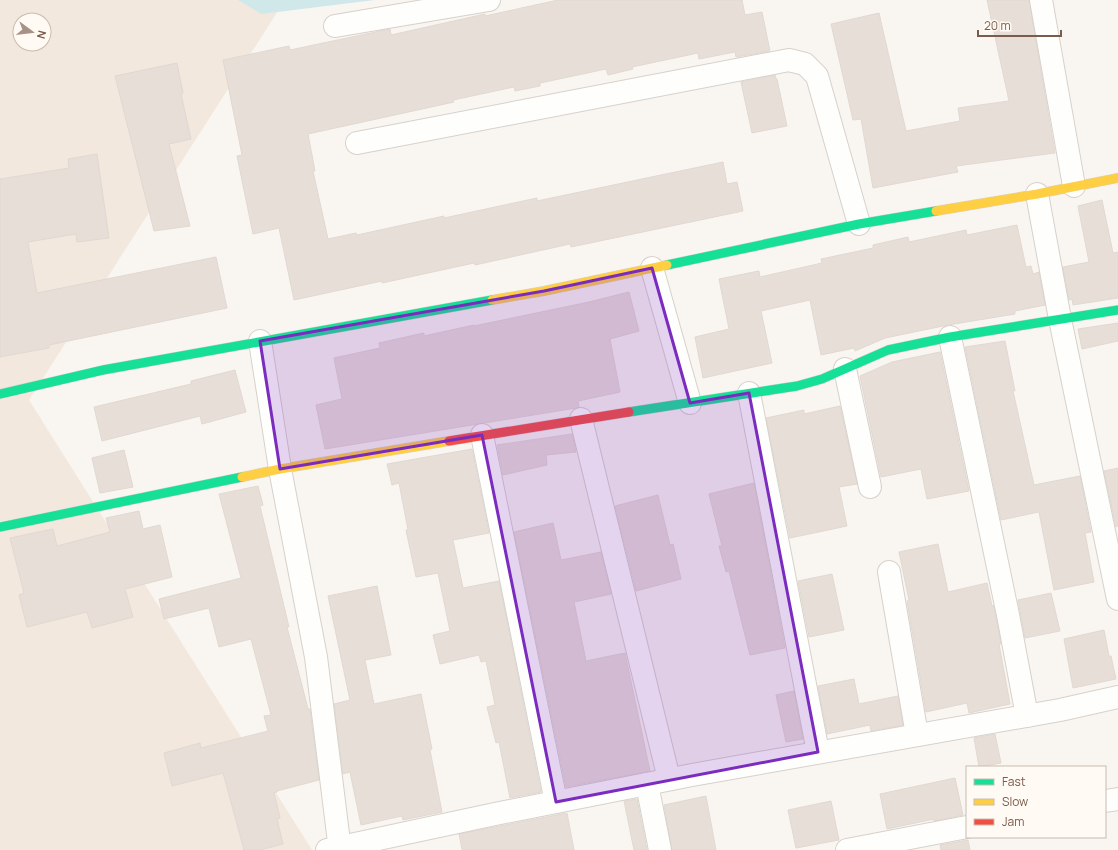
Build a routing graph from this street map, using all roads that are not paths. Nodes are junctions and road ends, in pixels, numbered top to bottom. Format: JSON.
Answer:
{"nodes":[{"id":1,"x":489,"y":0,"type":"edge"},
{"id":2,"x":1041,"y":0,"type":"edge"},
{"id":3,"x":334,"y":26,"type":"dead end"},
{"id":4,"x":357,"y":143,"type":"dead end"},
{"id":5,"x":1118,"y":178,"type":"edge"},
{"id":6,"x":1074,"y":186,"type":"junction"},
{"id":7,"x":1037,"y":194,"type":"junction"},
{"id":8,"x":859,"y":224,"type":"junction"},
{"id":9,"x":652,"y":268,"type":"junction"},
{"id":10,"x":1118,"y":310,"type":"edge"},
{"id":11,"x":1060,"y":319,"type":"junction"},
{"id":12,"x":950,"y":337,"type":"junction"},
{"id":13,"x":260,"y":341,"type":"junction"},
{"id":14,"x":846,"y":370,"type":"junction"},
{"id":15,"x":749,"y":393,"type":"junction"},
{"id":16,"x":0,"y":394,"type":"edge"},
{"id":17,"x":690,"y":403,"type":"junction"},
{"id":18,"x":581,"y":419,"type":"junction"},
{"id":19,"x":482,"y":435,"type":"junction"},
{"id":20,"x":280,"y":470,"type":"junction"},
{"id":21,"x":870,"y":487,"type":"dead end"},
{"id":22,"x":0,"y":527,"type":"edge"},
{"id":23,"x":889,"y":572,"type":"dead end"},
{"id":24,"x":1118,"y":599,"type":"edge"},
{"id":25,"x":1118,"y":697,"type":"edge"},
{"id":26,"x":1027,"y":716,"type":"junction"},
{"id":27,"x":916,"y":736,"type":"junction"},
{"id":28,"x":818,"y":752,"type":"junction"},
{"id":29,"x":669,"y":779,"type":"junction"},
{"id":30,"x":647,"y":784,"type":"junction"},
{"id":31,"x":1118,"y":799,"type":"edge"},
{"id":32,"x":1106,"y":801,"type":"edge"},
{"id":33,"x":556,"y":802,"type":"junction"},
{"id":34,"x":966,"y":827,"type":"edge"},
{"id":35,"x":336,"y":849,"type":"edge"},
{"id":36,"x":660,"y":850,"type":"edge"},
{"id":37,"x":847,"y":850,"type":"edge"}],
"edges":[{"from":1,"to":3,"type":"street"},
{"from":2,"to":6,"type":"street"},
{"from":4,"to":8,"type":"street"},
{"from":5,"to":6,"type":"street"},
{"from":6,"to":7,"type":"street"},
{"from":7,"to":8,"type":"street"},
{"from":7,"to":11,"type":"street"},
{"from":8,"to":9,"type":"street"},
{"from":9,"to":13,"type":"street"},
{"from":9,"to":17,"type":"street"},
{"from":10,"to":11,"type":"street"},
{"from":11,"to":12,"type":"street"},
{"from":11,"to":24,"type":"street"},
{"from":12,"to":14,"type":"street"},
{"from":12,"to":26,"type":"street"},
{"from":13,"to":16,"type":"street"},
{"from":13,"to":20,"type":"street"},
{"from":14,"to":15,"type":"street"},
{"from":14,"to":21,"type":"street"},
{"from":15,"to":17,"type":"street"},
{"from":15,"to":28,"type":"street"},
{"from":17,"to":18,"type":"street"},
{"from":18,"to":19,"type":"street"},
{"from":18,"to":29,"type":"street"},
{"from":19,"to":20,"type":"street"},
{"from":19,"to":33,"type":"street"},
{"from":20,"to":22,"type":"street"},
{"from":20,"to":35,"type":"street"},
{"from":23,"to":27,"type":"street"},
{"from":25,"to":26,"type":"street"},
{"from":26,"to":27,"type":"street"},
{"from":27,"to":28,"type":"street"},
{"from":28,"to":29,"type":"street"},
{"from":29,"to":30,"type":"street"},
{"from":30,"to":33,"type":"street"},
{"from":30,"to":36,"type":"street"},
{"from":31,"to":32,"type":"street"},
{"from":33,"to":35,"type":"street"},
{"from":34,"to":37,"type":"street"}]}
